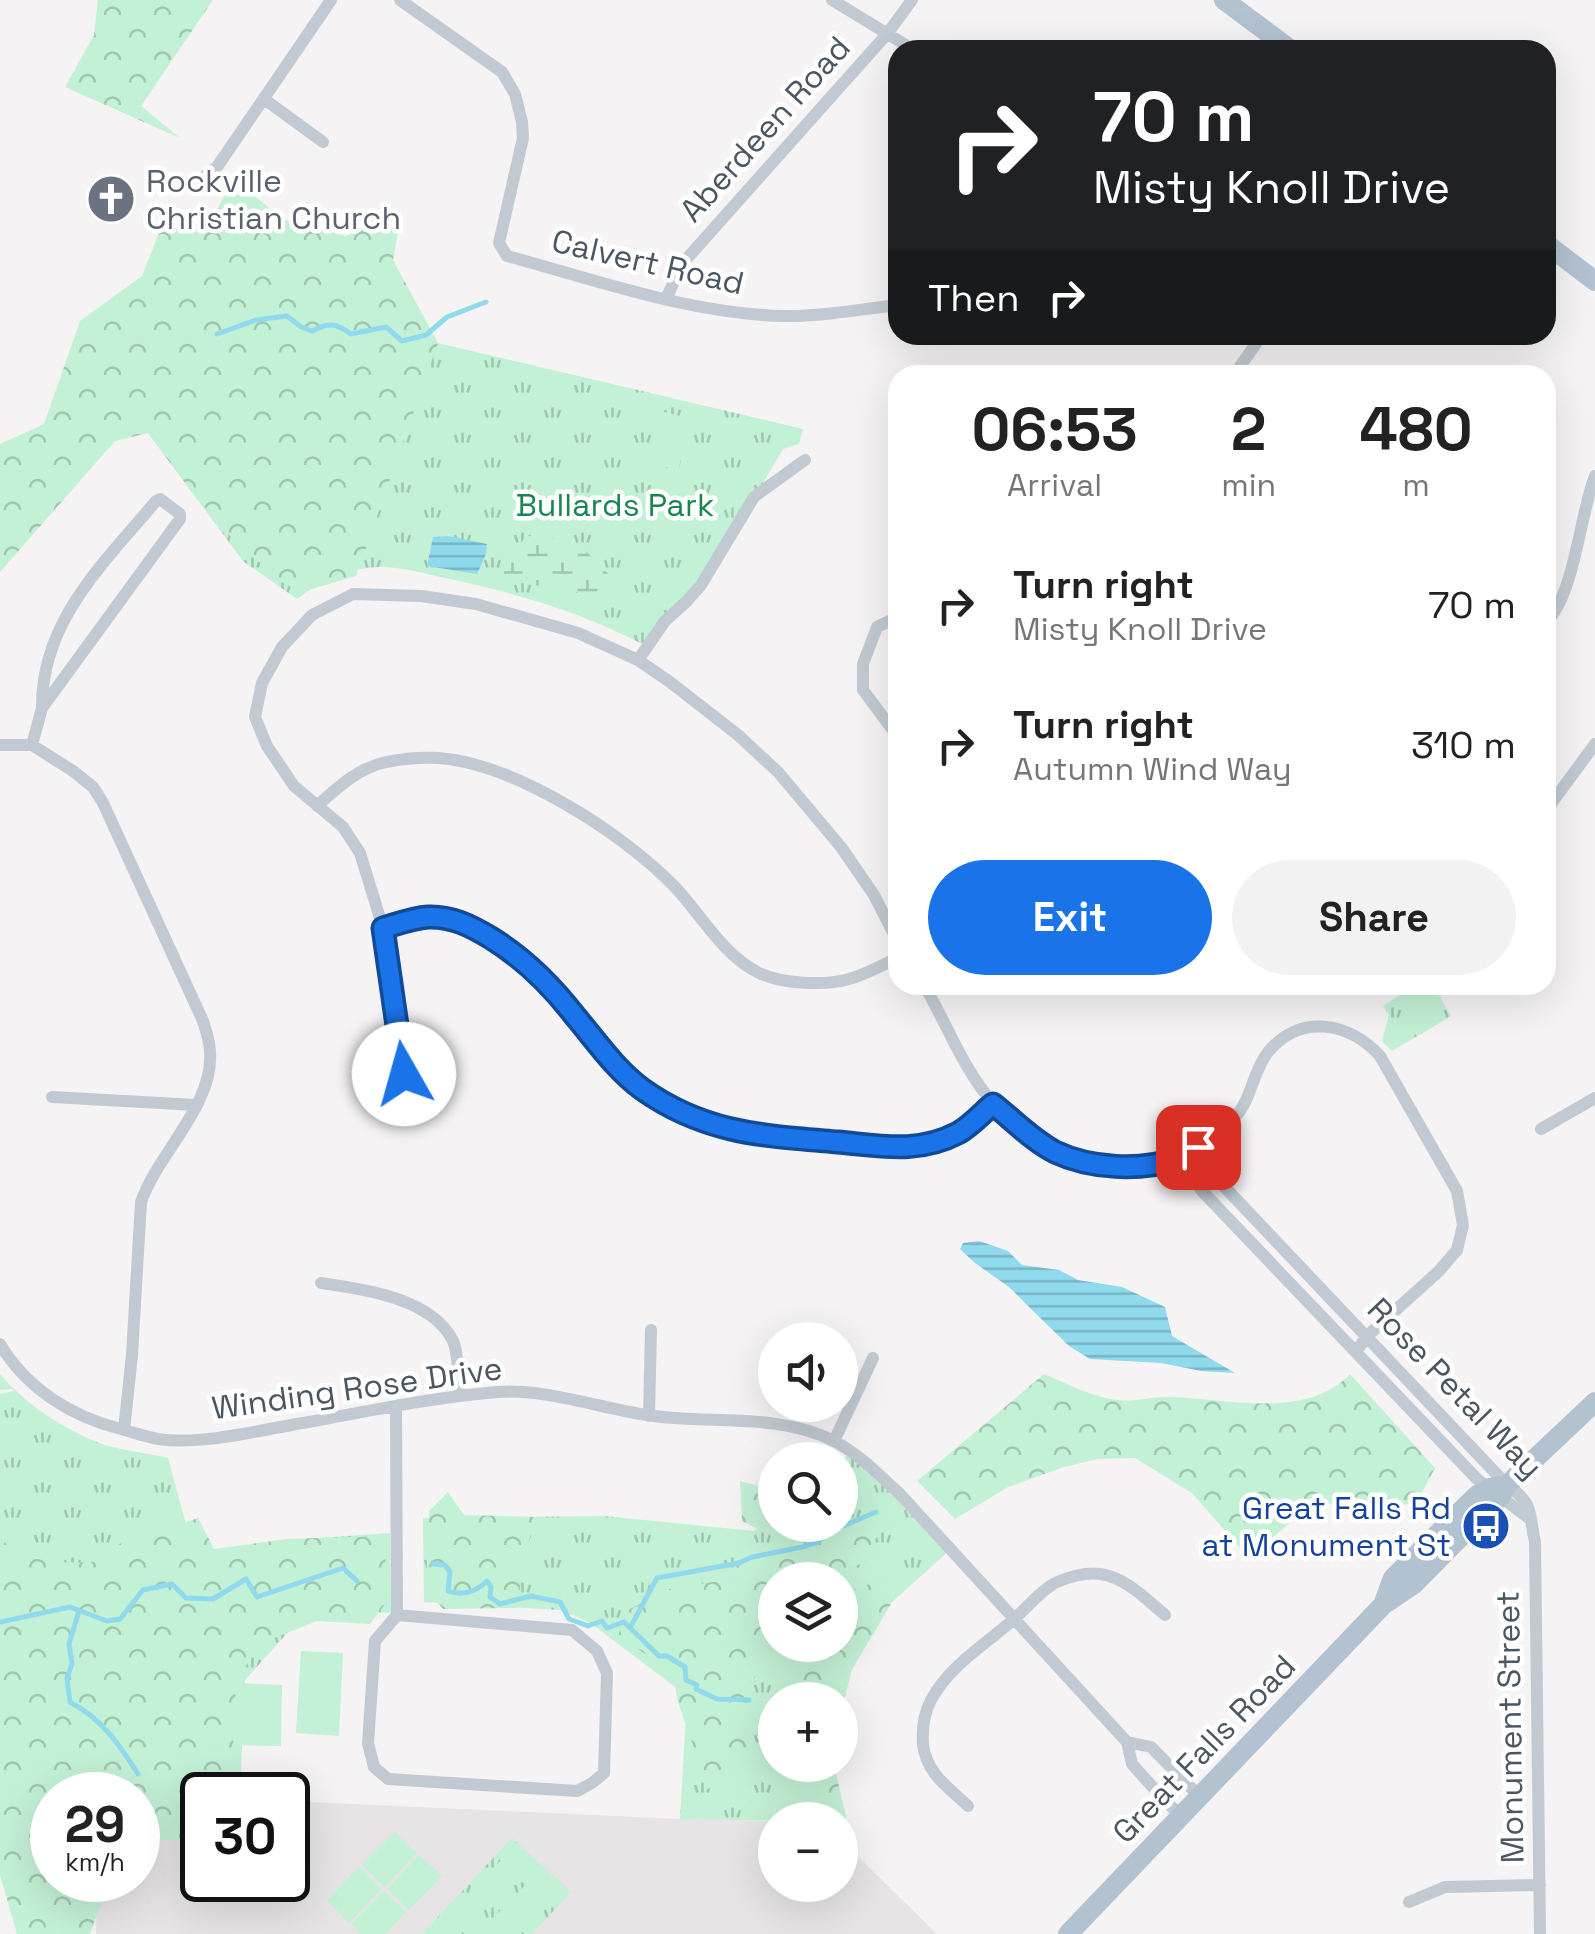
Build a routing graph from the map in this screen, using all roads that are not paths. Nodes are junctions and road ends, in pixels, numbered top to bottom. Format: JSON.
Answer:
{"nodes":[{"id":1,"x":331,"y":0,"type":"edge"},
{"id":2,"x":400,"y":0,"type":"edge"},
{"id":3,"x":832,"y":0,"type":"edge"},
{"id":4,"x":912,"y":0,"type":"edge"},
{"id":5,"x":1224,"y":0,"type":"edge"},
{"id":6,"x":888,"y":34,"type":"junction"},
{"id":7,"x":898,"y":40,"type":"edge"},
{"id":8,"x":1278,"y":40,"type":"edge"},
{"id":9,"x":264,"y":98,"type":"junction"},
{"id":10,"x":323,"y":142,"type":"dead end"},
{"id":11,"x":202,"y":178,"type":"dead end"},
{"id":12,"x":1556,"y":251,"type":"edge"},
{"id":13,"x":1595,"y":281,"type":"edge"},
{"id":14,"x":666,"y":299,"type":"junction"},
{"id":15,"x":888,"y":306,"type":"edge"},
{"id":16,"x":805,"y":460,"type":"dead end"},
{"id":17,"x":1595,"y":476,"type":"edge"},
{"id":18,"x":1556,"y":614,"type":"edge"},
{"id":19,"x":888,"y":622,"type":"edge"},
{"id":20,"x":638,"y":660,"type":"junction"},
{"id":21,"x":42,"y":708,"type":"junction"},
{"id":22,"x":888,"y":724,"type":"edge"},
{"id":23,"x":1595,"y":744,"type":"edge"},
{"id":24,"x":0,"y":745,"type":"edge"},
{"id":25,"x":32,"y":746,"type":"junction"},
{"id":26,"x":1556,"y":797,"type":"edge"},
{"id":27,"x":316,"y":806,"type":"junction"},
{"id":28,"x":888,"y":922,"type":"edge"},
{"id":29,"x":383,"y":928,"type":"junction"},
{"id":30,"x":888,"y":962,"type":"edge"},
{"id":31,"x":929,"y":995,"type":"edge"},
{"id":32,"x":404,"y":1074,"type":"dead end"},
{"id":33,"x":52,"y":1097,"type":"dead end"},
{"id":34,"x":1595,"y":1098,"type":"edge"},
{"id":35,"x":993,"y":1104,"type":"junction"},
{"id":36,"x":196,"y":1105,"type":"junction"},
{"id":37,"x":1540,"y":1130,"type":"dead end"},
{"id":38,"x":1198,"y":1147,"type":"junction"},
{"id":39,"x":1180,"y":1159,"type":"junction"},
{"id":40,"x":322,"y":1283,"type":"dead end"},
{"id":41,"x":651,"y":1330,"type":"dead end"},
{"id":42,"x":1366,"y":1337,"type":"junction"},
{"id":43,"x":0,"y":1344,"type":"edge"},
{"id":44,"x":1356,"y":1352,"type":"junction"},
{"id":45,"x":873,"y":1358,"type":"dead end"},
{"id":46,"x":460,"y":1396,"type":"junction"},
{"id":47,"x":1595,"y":1402,"type":"edge"},
{"id":48,"x":396,"y":1407,"type":"junction"},
{"id":49,"x":649,"y":1416,"type":"junction"},
{"id":50,"x":124,"y":1430,"type":"junction"},
{"id":51,"x":834,"y":1441,"type":"junction"},
{"id":52,"x":1499,"y":1490,"type":"junction"},
{"id":53,"x":1530,"y":1519,"type":"joint"},
{"id":54,"x":1165,"y":1615,"type":"dead end"},
{"id":55,"x":397,"y":1616,"type":"junction"},
{"id":56,"x":1014,"y":1620,"type":"junction"},
{"id":57,"x":1127,"y":1742,"type":"junction"},
{"id":58,"x":1200,"y":1797,"type":"junction"},
{"id":59,"x":968,"y":1806,"type":"dead end"},
{"id":60,"x":1182,"y":1816,"type":"junction"},
{"id":61,"x":1540,"y":1885,"type":"junction"},
{"id":62,"x":1410,"y":1902,"type":"dead end"},
{"id":63,"x":1068,"y":1934,"type":"edge"},
{"id":64,"x":1540,"y":1934,"type":"edge"}],
"edges":[{"from":1,"to":9,"type":"street"},
{"from":2,"to":14,"type":"street","name":"Calvert Road"},
{"from":3,"to":6,"type":"street"},
{"from":4,"to":6,"type":"street","name":"Aberdeen Road"},
{"from":5,"to":8,"type":"main road"},
{"from":6,"to":7,"type":"street"},
{"from":6,"to":14,"type":"street","name":"Aberdeen Road"},
{"from":9,"to":10,"type":"street"},
{"from":9,"to":11,"type":"street"},
{"from":12,"to":13,"type":"main road"},
{"from":14,"to":15,"type":"street","name":"Calvert Road"},
{"from":16,"to":20,"type":"street"},
{"from":17,"to":18,"type":"street"},
{"from":19,"to":22,"type":"street"},
{"from":20,"to":27,"type":"street"},
{"from":20,"to":28,"type":"street"},
{"from":21,"to":21,"type":"street"},
{"from":21,"to":25,"type":"street"},
{"from":23,"to":26,"type":"street"},
{"from":24,"to":25,"type":"street"},
{"from":25,"to":36,"type":"street"},
{"from":27,"to":29,"type":"street"},
{"from":27,"to":30,"type":"street"},
{"from":29,"to":32,"type":"street"},
{"from":29,"to":35,"type":"street"},
{"from":31,"to":35,"type":"street"},
{"from":33,"to":36,"type":"street"},
{"from":34,"to":37,"type":"street"},
{"from":35,"to":39,"type":"street"},
{"from":36,"to":50,"type":"street"},
{"from":38,"to":39,"type":"street"},
{"from":38,"to":42,"type":"street","name":"Rose Petal Way"},
{"from":38,"to":42,"type":"street"},
{"from":39,"to":44,"type":"street","name":"Rose Petal Way"},
{"from":40,"to":46,"type":"street"},
{"from":41,"to":49,"type":"street"},
{"from":42,"to":44,"type":"street"},
{"from":42,"to":52,"type":"street","name":"Rose Petal Way"},
{"from":43,"to":50,"type":"street","name":"Winding Rose Drive"},
{"from":44,"to":52,"type":"street","name":"Rose Petal Way"},
{"from":45,"to":51,"type":"street"},
{"from":46,"to":48,"type":"street","name":"Winding Rose Drive"},
{"from":46,"to":49,"type":"street","name":"Winding Rose Drive"},
{"from":47,"to":52,"type":"main road","name":"Great Falls Road"},
{"from":48,"to":50,"type":"street","name":"Winding Rose Drive"},
{"from":48,"to":55,"type":"street"},
{"from":49,"to":51,"type":"street","name":"Winding Rose Drive"},
{"from":51,"to":56,"type":"street","name":"Winding Rose Drive"},
{"from":52,"to":53,"type":"street","name":"Rose Petal Way"},
{"from":52,"to":58,"type":"main road","name":"Great Falls Road"},
{"from":53,"to":61,"type":"street","name":"Monument Street"},
{"from":54,"to":56,"type":"street"},
{"from":55,"to":55,"type":"street"},
{"from":56,"to":57,"type":"street","name":"Winding Rose Drive"},
{"from":56,"to":59,"type":"street"},
{"from":57,"to":58,"type":"street","name":"Winding Rose Drive"},
{"from":57,"to":60,"type":"street","name":"Winding Rose Drive"},
{"from":58,"to":60,"type":"main road","name":"Great Falls Road"},
{"from":60,"to":63,"type":"main road","name":"Great Falls Road"},
{"from":61,"to":62,"type":"street"},
{"from":61,"to":64,"type":"street","name":"Monument Street"}]}
